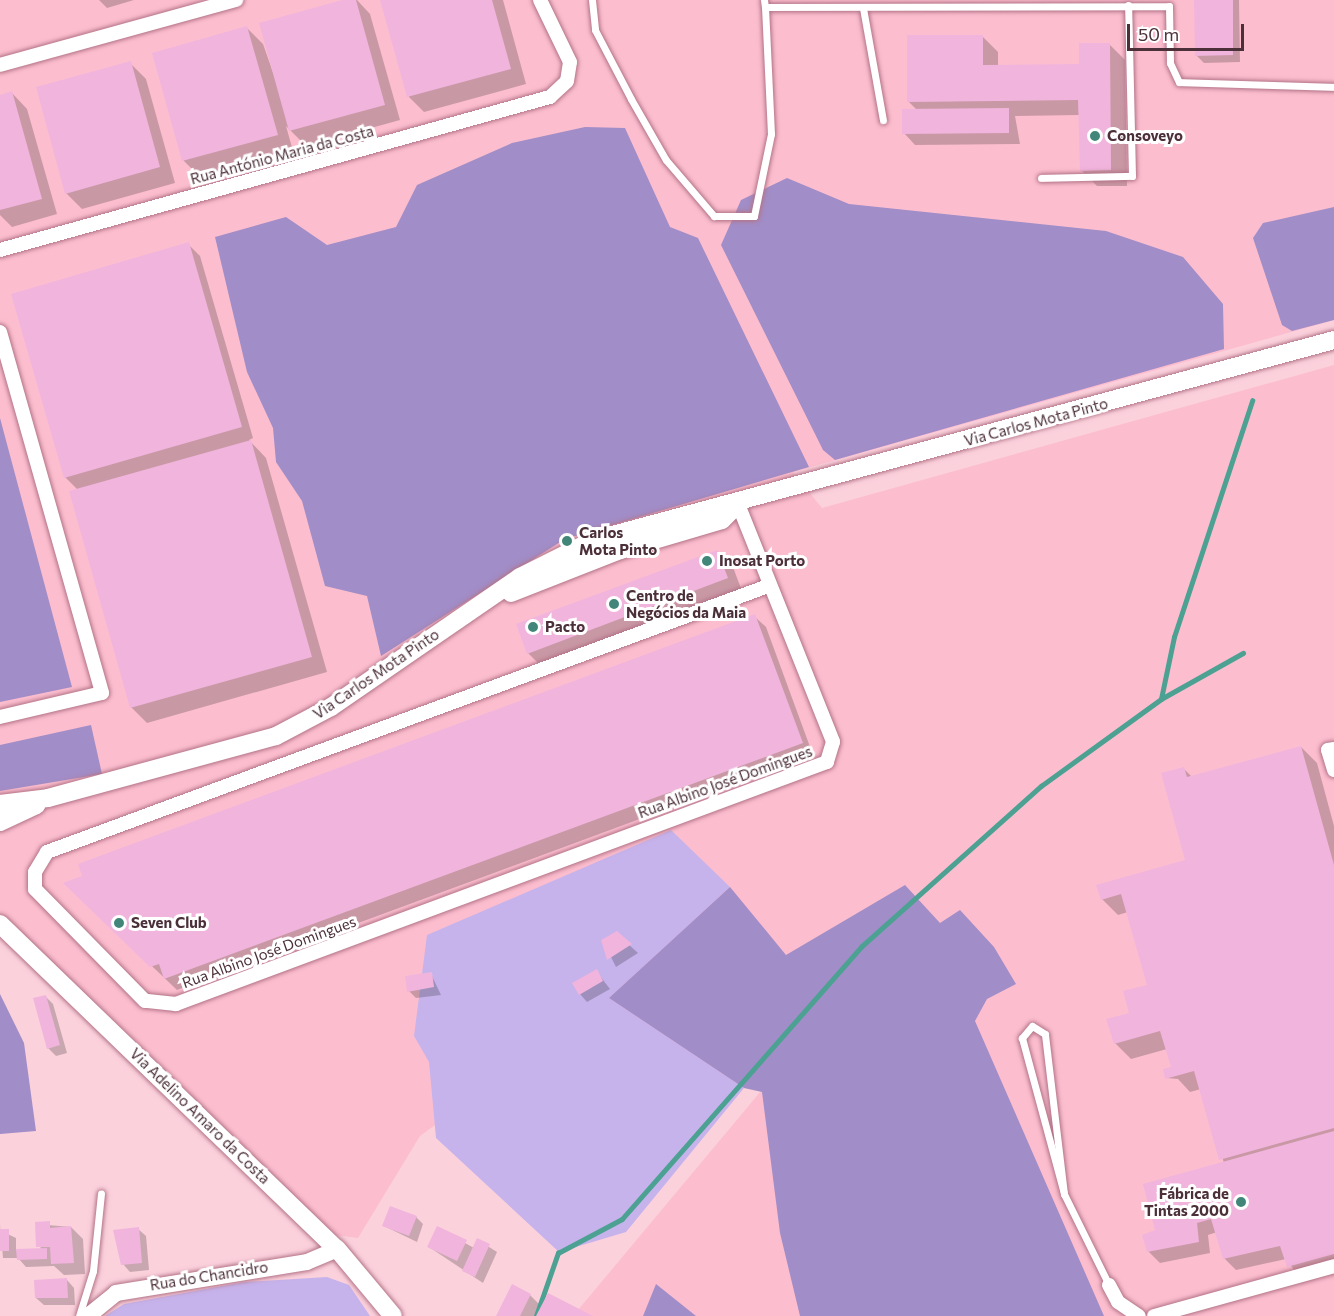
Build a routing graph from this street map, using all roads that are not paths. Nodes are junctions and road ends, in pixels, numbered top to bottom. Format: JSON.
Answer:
{"nodes":[{"id":1,"x":236,"y":0,"type":"edge"},
{"id":2,"x":540,"y":0,"type":"edge"},
{"id":3,"x":592,"y":0,"type":"edge"},
{"id":4,"x":765,"y":3,"type":"edge"},
{"id":5,"x":1169,"y":3,"type":"edge"},
{"id":6,"x":1128,"y":5,"type":"junction"},
{"id":7,"x":863,"y":8,"type":"junction"},
{"id":8,"x":0,"y":65,"type":"edge"},
{"id":9,"x":1334,"y":87,"type":"edge"},
{"id":10,"x":883,"y":120,"type":"dead end"},
{"id":11,"x":1041,"y":178,"type":"dead end"},
{"id":12,"x":0,"y":250,"type":"edge"},
{"id":13,"x":0,"y":332,"type":"edge"},
{"id":14,"x":1334,"y":340,"type":"edge"},
{"id":15,"x":738,"y":504,"type":"junction"},
{"id":16,"x":768,"y":586,"type":"junction"},
{"id":17,"x":0,"y":717,"type":"edge"},
{"id":18,"x":1334,"y":749,"type":"edge"},
{"id":19,"x":1334,"y":770,"type":"edge"},
{"id":20,"x":48,"y":798,"type":"junction"},
{"id":21,"x":0,"y":804,"type":"edge"},
{"id":22,"x":0,"y":822,"type":"edge"},
{"id":23,"x":0,"y":924,"type":"edge"},
{"id":24,"x":100,"y":1193,"type":"dead end"},
{"id":25,"x":1064,"y":1194,"type":"junction"},
{"id":26,"x":337,"y":1249,"type":"junction"},
{"id":27,"x":1334,"y":1266,"type":"edge"},
{"id":28,"x":1109,"y":1285,"type":"joint"},
{"id":29,"x":80,"y":1316,"type":"edge"},
{"id":30,"x":88,"y":1316,"type":"edge"},
{"id":31,"x":393,"y":1316,"type":"edge"},
{"id":32,"x":1138,"y":1316,"type":"edge"},
{"id":33,"x":1154,"y":1316,"type":"edge"}],
"edges":[{"from":1,"to":8,"type":"street"},
{"from":2,"to":12,"type":"street","name":"Rua António Maria da Costa"},
{"from":3,"to":4,"type":"lane"},
{"from":4,"to":7,"type":"lane"},
{"from":5,"to":6,"type":"lane"},
{"from":5,"to":9,"type":"lane"},
{"from":6,"to":7,"type":"lane"},
{"from":6,"to":11,"type":"lane"},
{"from":7,"to":10,"type":"lane"},
{"from":13,"to":17,"type":"street"},
{"from":14,"to":15,"type":"main road","name":"Via Carlos Mota Pinto"},
{"from":15,"to":16,"type":"street","name":"Rua Albino José Domingues"},
{"from":15,"to":20,"type":"main road","name":"Via Carlos Mota Pinto"},
{"from":16,"to":16,"type":"street","name":"Rua Albino José Domingues"},
{"from":18,"to":19,"type":"street"},
{"from":20,"to":21,"type":"main road","name":"Via Carlos Mota Pinto"},
{"from":20,"to":22,"type":"main road","name":"Via Carlos Mota Pinto"},
{"from":23,"to":26,"type":"main road","name":"Via Adelino Amaro da Costa"},
{"from":24,"to":29,"type":"lane"},
{"from":25,"to":25,"type":"lane"},
{"from":25,"to":28,"type":"lane"},
{"from":26,"to":30,"type":"street","name":"Rua do Chancidro"},
{"from":26,"to":31,"type":"main road","name":"Via Adelino Amaro da Costa"},
{"from":27,"to":33,"type":"street"},
{"from":28,"to":32,"type":"street"}]}
